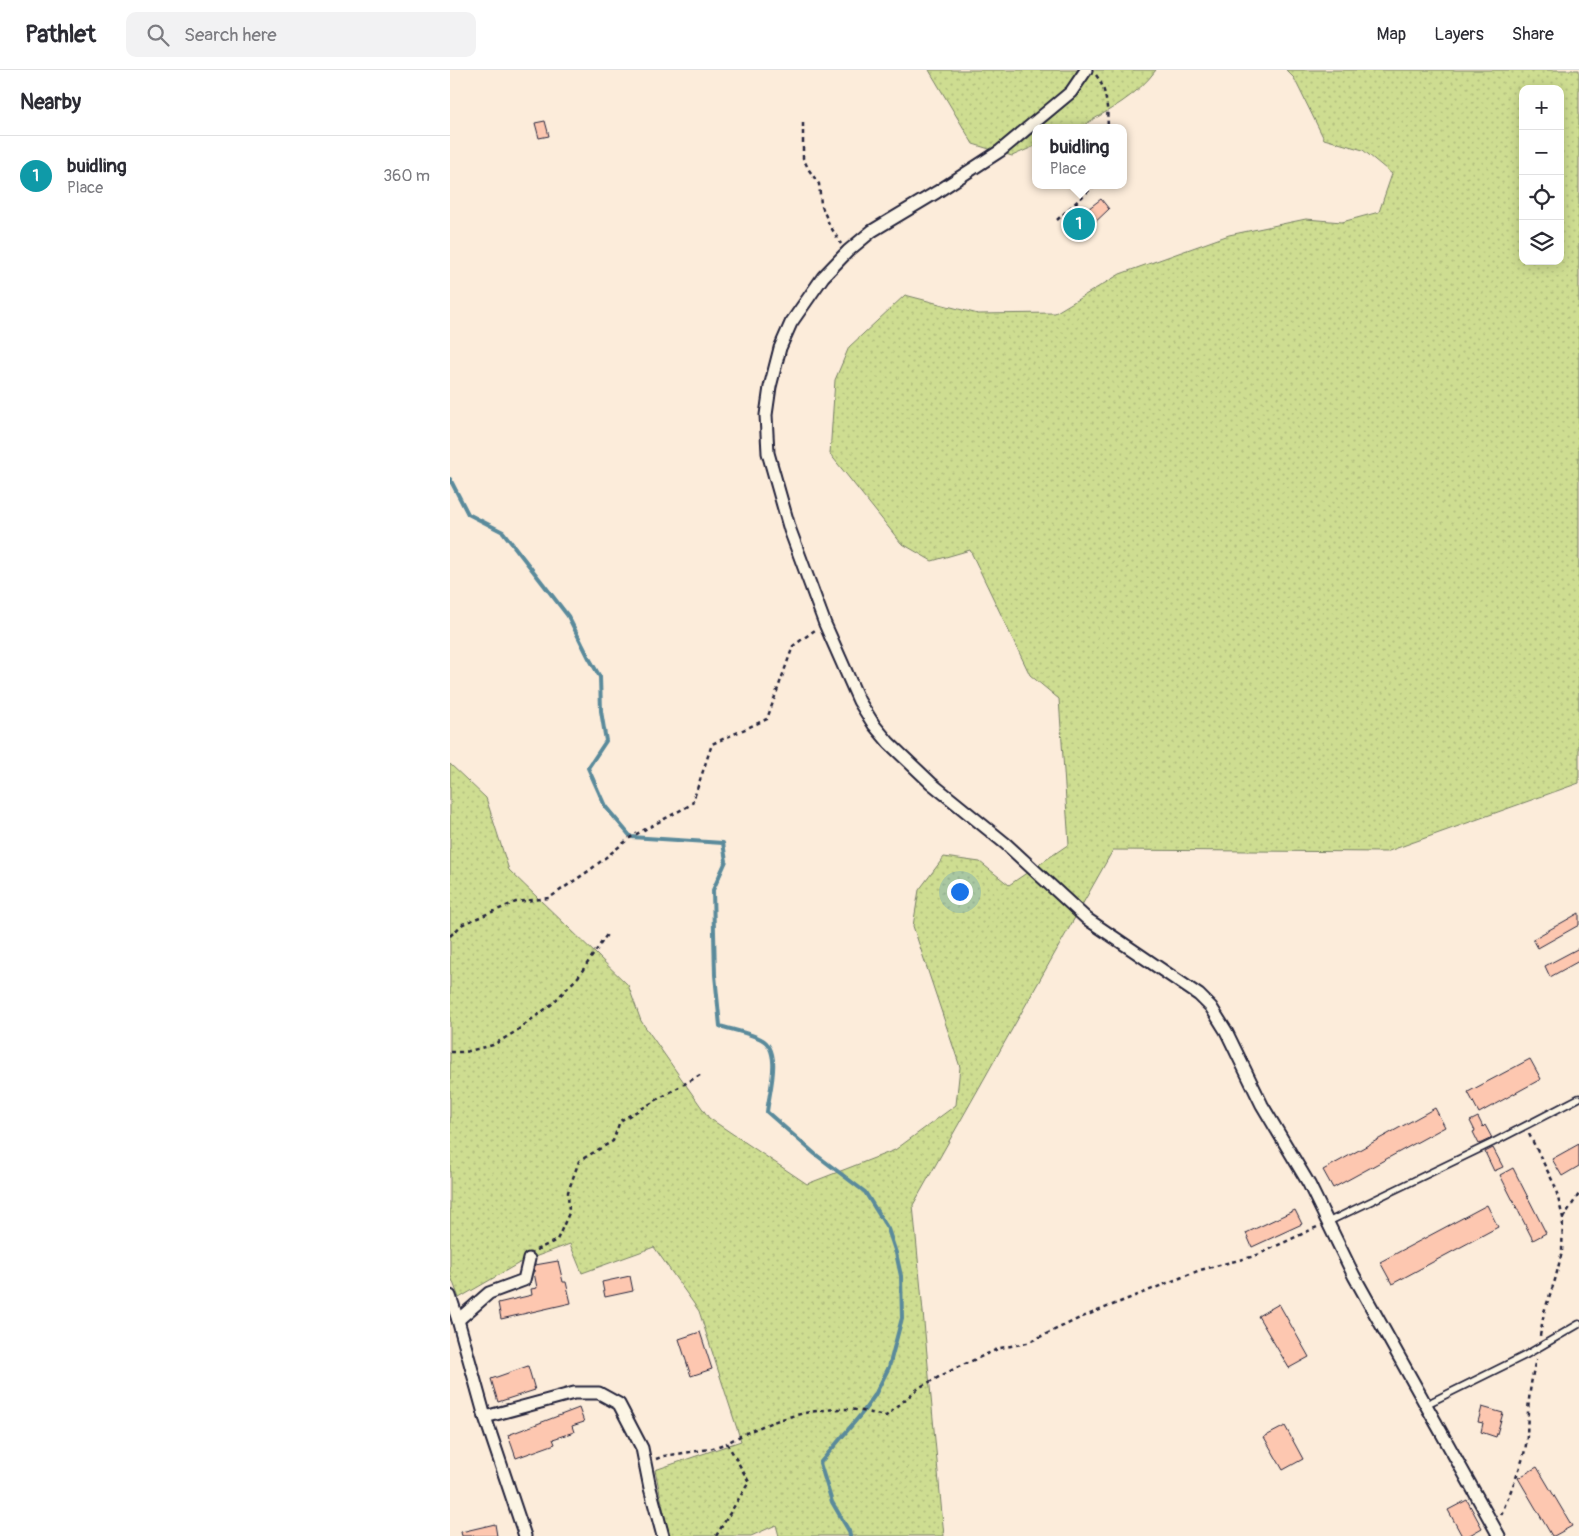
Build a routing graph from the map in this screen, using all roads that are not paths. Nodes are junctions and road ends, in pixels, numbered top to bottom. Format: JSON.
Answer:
{"nodes":[{"id":1,"x":1086,"y":70,"type":"edge"},
{"id":2,"x":1579,"y":1098,"type":"edge"},
{"id":3,"x":1328,"y":1222,"type":"junction"},
{"id":4,"x":529,"y":1259,"type":"road end"},
{"id":5,"x":450,"y":1296,"type":"edge"},
{"id":6,"x":458,"y":1320,"type":"junction"},
{"id":7,"x":1579,"y":1324,"type":"edge"},
{"id":8,"x":1427,"y":1404,"type":"junction"},
{"id":9,"x":485,"y":1417,"type":"junction"},
{"id":10,"x":1497,"y":1532,"type":"edge"},
{"id":11,"x":525,"y":1536,"type":"edge"},
{"id":12,"x":663,"y":1536,"type":"edge"}],
"edges":[{"from":1,"to":3,"type":"street"},
{"from":2,"to":3,"type":"lane"},
{"from":3,"to":8,"type":"street"},
{"from":4,"to":6,"type":"street"},
{"from":5,"to":6,"type":"street"},
{"from":6,"to":9,"type":"street"},
{"from":7,"to":8,"type":"lane"},
{"from":8,"to":10,"type":"street"},
{"from":9,"to":11,"type":"street"},
{"from":9,"to":12,"type":"street"}]}
